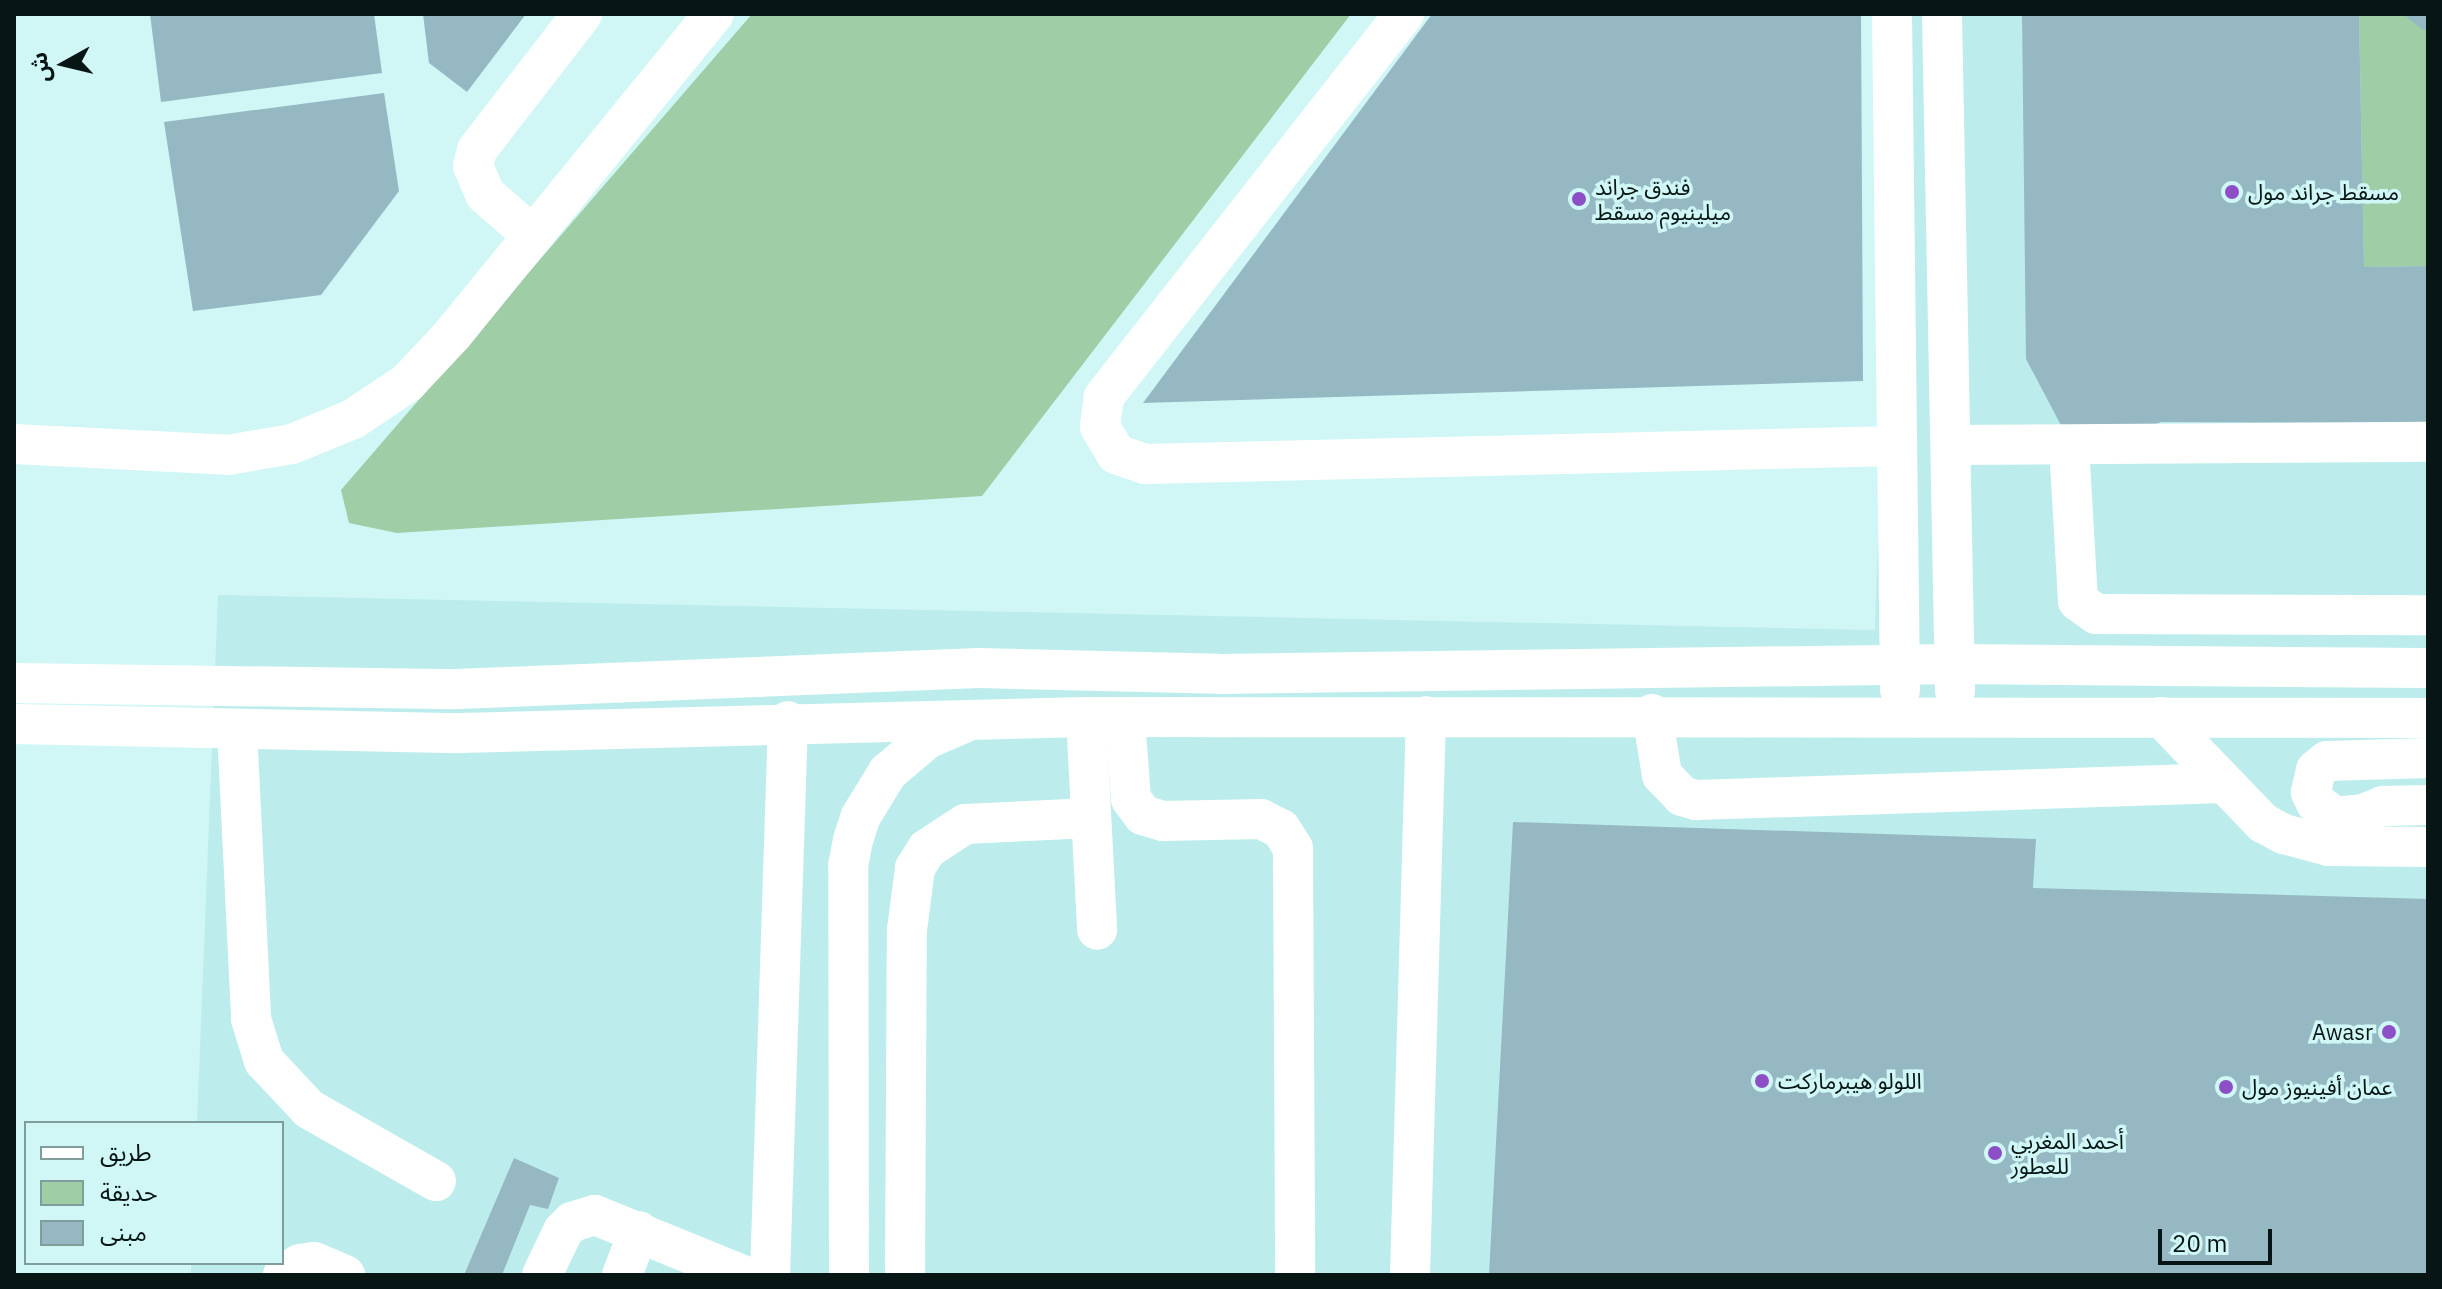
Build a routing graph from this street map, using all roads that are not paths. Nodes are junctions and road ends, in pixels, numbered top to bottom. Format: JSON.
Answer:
{"nodes":[{"id":1,"x":582,"y":14,"type":"edge"},
{"id":2,"x":714,"y":14,"type":"edge"},
{"id":3,"x":1404,"y":14,"type":"edge"},
{"id":4,"x":1892,"y":14,"type":"edge"},
{"id":5,"x":1942,"y":14,"type":"edge"},
{"id":6,"x":533,"y":236,"type":"junction"},
{"id":7,"x":2428,"y":442,"type":"edge"},
{"id":8,"x":14,"y":444,"type":"edge"},
{"id":9,"x":1952,"y":445,"type":"junction"},
{"id":10,"x":2069,"y":445,"type":"junction"},
{"id":11,"x":1897,"y":446,"type":"junction"},
{"id":12,"x":2428,"y":615,"type":"edge"},
{"id":13,"x":1956,"y":664,"type":"junction"},
{"id":14,"x":1899,"y":665,"type":"junction"},
{"id":15,"x":2428,"y":668,"type":"edge"},
{"id":16,"x":14,"y":683,"type":"edge"},
{"id":17,"x":1652,"y":714,"type":"junction"},
{"id":18,"x":1900,"y":714,"type":"junction"},
{"id":19,"x":1954,"y":715,"type":"junction"},
{"id":20,"x":1426,"y":716,"type":"junction"},
{"id":21,"x":1086,"y":717,"type":"junction"},
{"id":22,"x":2161,"y":717,"type":"junction"},
{"id":23,"x":1125,"y":718,"type":"junction"},
{"id":24,"x":2428,"y":718,"type":"edge"},
{"id":25,"x":974,"y":719,"type":"junction"},
{"id":26,"x":788,"y":721,"type":"junction"},
{"id":27,"x":14,"y":724,"type":"edge"},
{"id":28,"x":237,"y":729,"type":"junction"},
{"id":29,"x":2428,"y":758,"type":"edge"},
{"id":30,"x":2224,"y":783,"type":"junction"},
{"id":31,"x":2428,"y":805,"type":"edge"},
{"id":32,"x":1091,"y":818,"type":"junction"},
{"id":33,"x":2428,"y":847,"type":"edge"},
{"id":34,"x":1097,"y":930,"type":"dead end"},
{"id":35,"x":849,"y":1140,"type":"junction"},
{"id":36,"x":905,"y":1142,"type":"junction"},
{"id":37,"x":436,"y":1181,"type":"dead end"},
{"id":38,"x":639,"y":1231,"type":"junction"},
{"id":39,"x":283,"y":1275,"type":"edge"},
{"id":40,"x":345,"y":1275,"type":"edge"},
{"id":41,"x":542,"y":1275,"type":"edge"},
{"id":42,"x":622,"y":1275,"type":"edge"},
{"id":43,"x":743,"y":1275,"type":"edge"},
{"id":44,"x":770,"y":1275,"type":"edge"},
{"id":45,"x":849,"y":1275,"type":"edge"},
{"id":46,"x":905,"y":1275,"type":"edge"},
{"id":47,"x":1295,"y":1275,"type":"edge"},
{"id":48,"x":1410,"y":1275,"type":"edge"}],
"edges":[{"from":1,"to":6,"type":"street"},
{"from":2,"to":6,"type":"street"},
{"from":3,"to":11,"type":"street"},
{"from":4,"to":11,"type":"street"},
{"from":5,"to":9,"type":"street"},
{"from":6,"to":8,"type":"street"},
{"from":7,"to":10,"type":"street"},
{"from":9,"to":10,"type":"street"},
{"from":9,"to":13,"type":"street"},
{"from":10,"to":12,"type":"street"},
{"from":11,"to":14,"type":"street"},
{"from":13,"to":14,"type":"street"},
{"from":13,"to":15,"type":"street"},
{"from":13,"to":19,"type":"street"},
{"from":14,"to":16,"type":"street"},
{"from":14,"to":18,"type":"street"},
{"from":17,"to":18,"type":"street"},
{"from":17,"to":20,"type":"street"},
{"from":17,"to":30,"type":"street"},
{"from":18,"to":19,"type":"street"},
{"from":19,"to":22,"type":"street"},
{"from":20,"to":23,"type":"street"},
{"from":20,"to":48,"type":"street"},
{"from":21,"to":23,"type":"street"},
{"from":21,"to":25,"type":"street"},
{"from":21,"to":32,"type":"street"},
{"from":22,"to":24,"type":"street"},
{"from":22,"to":30,"type":"street"},
{"from":23,"to":47,"type":"street"},
{"from":25,"to":26,"type":"street"},
{"from":25,"to":35,"type":"street"},
{"from":26,"to":28,"type":"street"},
{"from":26,"to":44,"type":"street"},
{"from":27,"to":28,"type":"street"},
{"from":28,"to":37,"type":"street"},
{"from":29,"to":31,"type":"street"},
{"from":30,"to":33,"type":"street"},
{"from":32,"to":34,"type":"street"},
{"from":32,"to":36,"type":"street"},
{"from":35,"to":36,"type":"street"},
{"from":35,"to":45,"type":"street"},
{"from":36,"to":46,"type":"street"},
{"from":38,"to":41,"type":"street"},
{"from":38,"to":42,"type":"street"},
{"from":38,"to":43,"type":"street"},
{"from":39,"to":40,"type":"street"}]}
